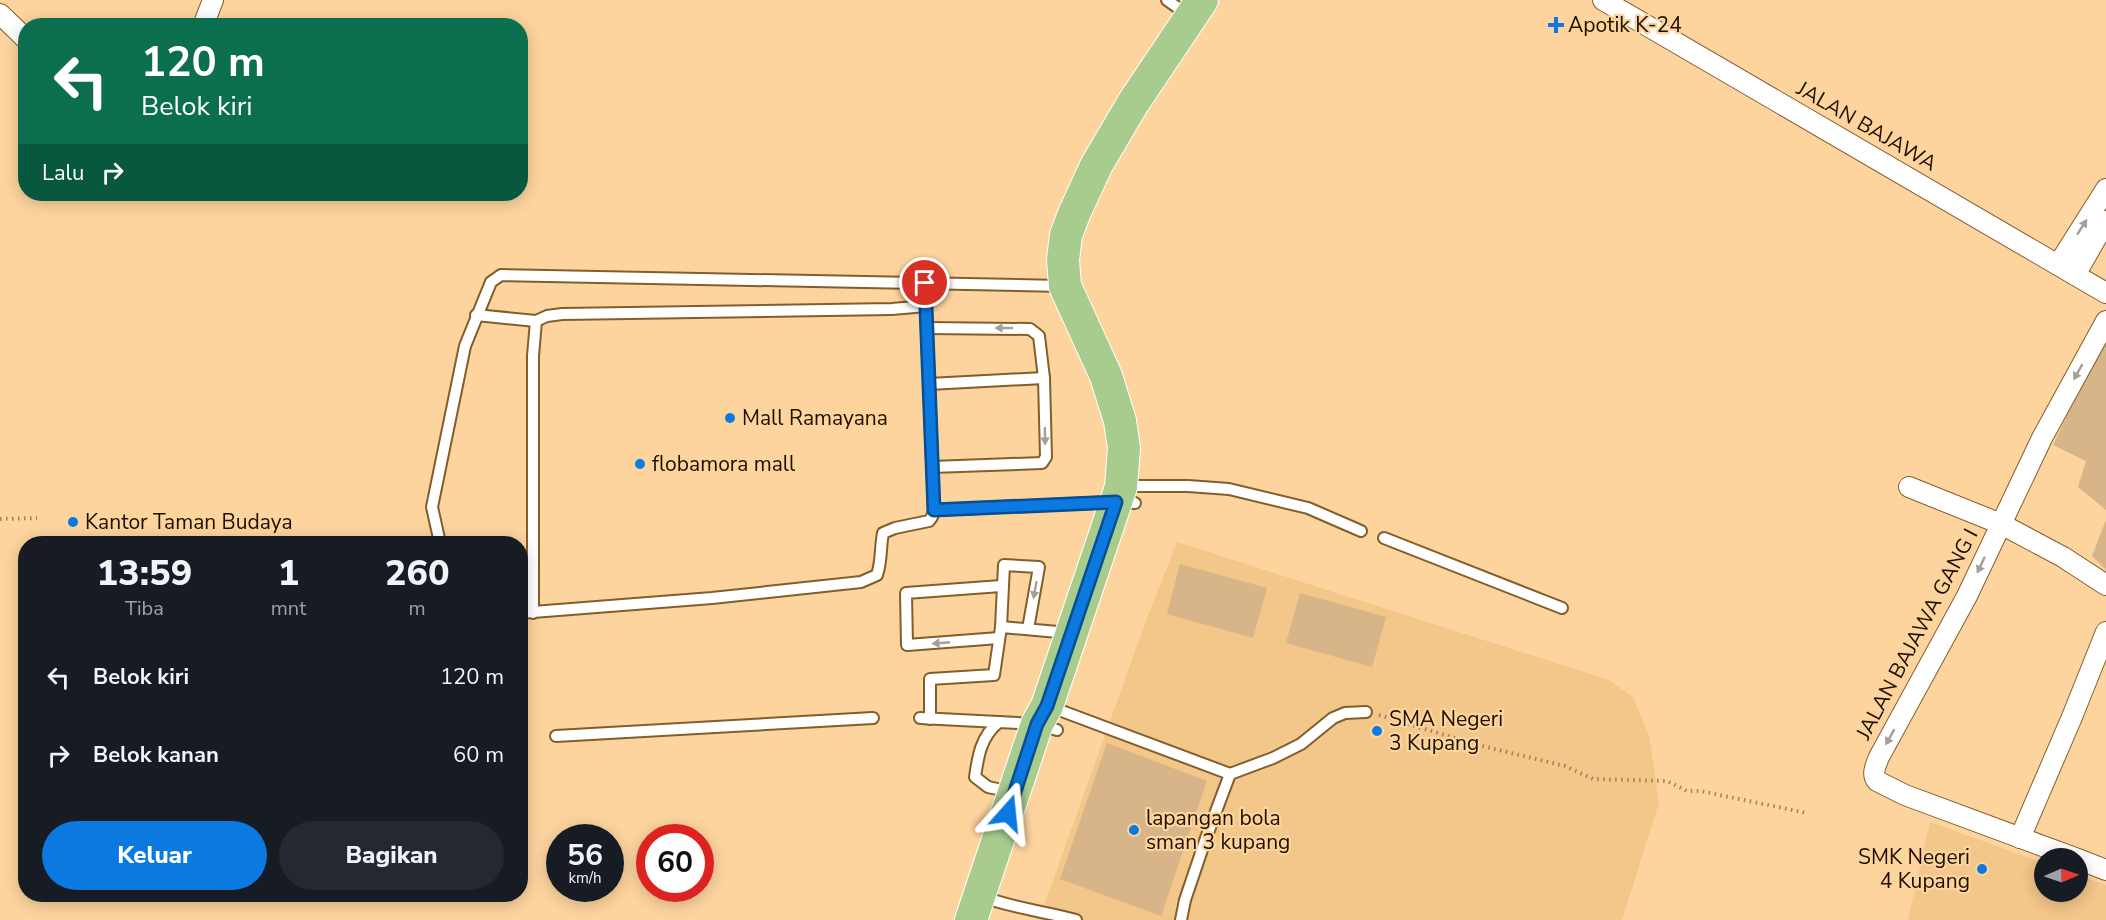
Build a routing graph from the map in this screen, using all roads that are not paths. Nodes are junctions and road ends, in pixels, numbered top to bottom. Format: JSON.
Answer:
{"nodes":[{"id":1,"x":213,"y":0,"type":"edge"},
{"id":2,"x":1603,"y":0,"type":"edge"},
{"id":3,"x":1195,"y":8,"type":"edge"},
{"id":4,"x":0,"y":14,"type":"edge"},
{"id":5,"x":206,"y":18,"type":"edge"},
{"id":6,"x":18,"y":31,"type":"edge"},
{"id":7,"x":2106,"y":189,"type":"edge"},
{"id":8,"x":2106,"y":221,"type":"edge"},
{"id":9,"x":2058,"y":265,"type":"junction"},
{"id":10,"x":2075,"y":275,"type":"junction"},
{"id":11,"x":925,"y":283,"type":"junction"},
{"id":12,"x":1073,"y":285,"type":"junction"},
{"id":13,"x":2106,"y":293,"type":"edge"},
{"id":14,"x":926,"y":306,"type":"junction"},
{"id":15,"x":476,"y":315,"type":"junction"},
{"id":16,"x":536,"y":321,"type":"junction"},
{"id":17,"x":2106,"y":321,"type":"edge"},
{"id":18,"x":927,"y":328,"type":"junction"},
{"id":19,"x":1044,"y":378,"type":"junction"},
{"id":20,"x":929,"y":384,"type":"junction"},
{"id":21,"x":932,"y":467,"type":"junction"},
{"id":22,"x":1910,"y":488,"type":"dead end"},
{"id":23,"x":1127,"y":494,"type":"junction"},
{"id":24,"x":934,"y":510,"type":"junction"},
{"id":25,"x":2001,"y":524,"type":"junction"},
{"id":26,"x":1361,"y":531,"type":"dead end"},
{"id":27,"x":438,"y":536,"type":"edge"},
{"id":28,"x":1384,"y":538,"type":"dead end"},
{"id":29,"x":2106,"y":585,"type":"edge"},
{"id":30,"x":1001,"y":586,"type":"junction"},
{"id":31,"x":1562,"y":608,"type":"dead end"},
{"id":32,"x":528,"y":613,"type":"edge"},
{"id":33,"x":533,"y":613,"type":"junction"},
{"id":34,"x":1028,"y":629,"type":"junction"},
{"id":35,"x":2106,"y":632,"type":"edge"},
{"id":36,"x":1000,"y":633,"type":"junction"},
{"id":37,"x":1071,"y":633,"type":"junction"},
{"id":38,"x":1366,"y":712,"type":"road end"},
{"id":39,"x":873,"y":718,"type":"dead end"},
{"id":40,"x":1052,"y":718,"type":"junction"},
{"id":41,"x":999,"y":722,"type":"junction"},
{"id":42,"x":556,"y":736,"type":"dead end"},
{"id":43,"x":1230,"y":774,"type":"junction"},
{"id":44,"x":1014,"y":793,"type":"junction"},
{"id":45,"x":2020,"y":838,"type":"junction"},
{"id":46,"x":2048,"y":848,"type":"edge"},
{"id":47,"x":2088,"y":863,"type":"edge"},
{"id":48,"x":2106,"y":870,"type":"edge"},
{"id":49,"x":986,"y":910,"type":"edge"},
{"id":50,"x":1076,"y":920,"type":"edge"},
{"id":51,"x":1181,"y":920,"type":"edge"}],
"edges":[{"from":1,"to":5,"type":"street"},
{"from":2,"to":9,"type":"street","name":"JALAN BAJAWA"},
{"from":3,"to":12,"type":"main road"},
{"from":4,"to":6,"type":"street"},
{"from":9,"to":7,"type":"street","one_way":true},
{"from":8,"to":10,"type":"street"},
{"from":9,"to":10,"type":"street","name":"JALAN BAJAWA"},
{"from":10,"to":13,"type":"street","name":"JALAN BAJAWA"},
{"from":11,"to":12,"type":"lane"},
{"from":11,"to":14,"type":"lane"},
{"from":11,"to":15,"type":"lane"},
{"from":12,"to":23,"type":"main road"},
{"from":14,"to":16,"type":"lane"},
{"from":14,"to":18,"type":"lane"},
{"from":15,"to":16,"type":"lane"},
{"from":15,"to":27,"type":"lane"},
{"from":16,"to":33,"type":"lane"},
{"from":17,"to":25,"type":"street","name":"JALAN BAJAWA GANG I","one_way":true},
{"from":19,"to":18,"type":"lane","one_way":true},
{"from":18,"to":20,"type":"lane"},
{"from":19,"to":20,"type":"lane"},
{"from":19,"to":21,"type":"lane","one_way":true},
{"from":20,"to":21,"type":"lane"},
{"from":21,"to":24,"type":"lane"},
{"from":22,"to":25,"type":"street"},
{"from":23,"to":24,"type":"lane"},
{"from":23,"to":26,"type":"lane"},
{"from":23,"to":37,"type":"main road"},
{"from":23,"to":40,"type":"main road"},
{"from":24,"to":33,"type":"lane"},
{"from":25,"to":29,"type":"street"},
{"from":25,"to":45,"type":"street","name":"JALAN BAJAWA GANG I","one_way":true},
{"from":28,"to":31,"type":"lane"},
{"from":30,"to":34,"type":"lane","one_way":true},
{"from":30,"to":36,"type":"lane"},
{"from":36,"to":30,"type":"lane","one_way":true},
{"from":32,"to":33,"type":"lane"},
{"from":34,"to":36,"type":"lane"},
{"from":34,"to":37,"type":"lane"},
{"from":35,"to":45,"type":"street"},
{"from":36,"to":41,"type":"lane"},
{"from":37,"to":40,"type":"main road"},
{"from":38,"to":43,"type":"lane"},
{"from":39,"to":42,"type":"lane"},
{"from":40,"to":41,"type":"lane"},
{"from":40,"to":43,"type":"lane"},
{"from":40,"to":44,"type":"main road"},
{"from":40,"to":49,"type":"main road"},
{"from":41,"to":44,"type":"lane"},
{"from":43,"to":51,"type":"lane"},
{"from":44,"to":49,"type":"main road"},
{"from":45,"to":46,"type":"street","name":"JALAN BAJAWA GANG I"},
{"from":47,"to":48,"type":"street","name":"JALAN BAJAWA GANG I"},
{"from":49,"to":50,"type":"lane"}]}
